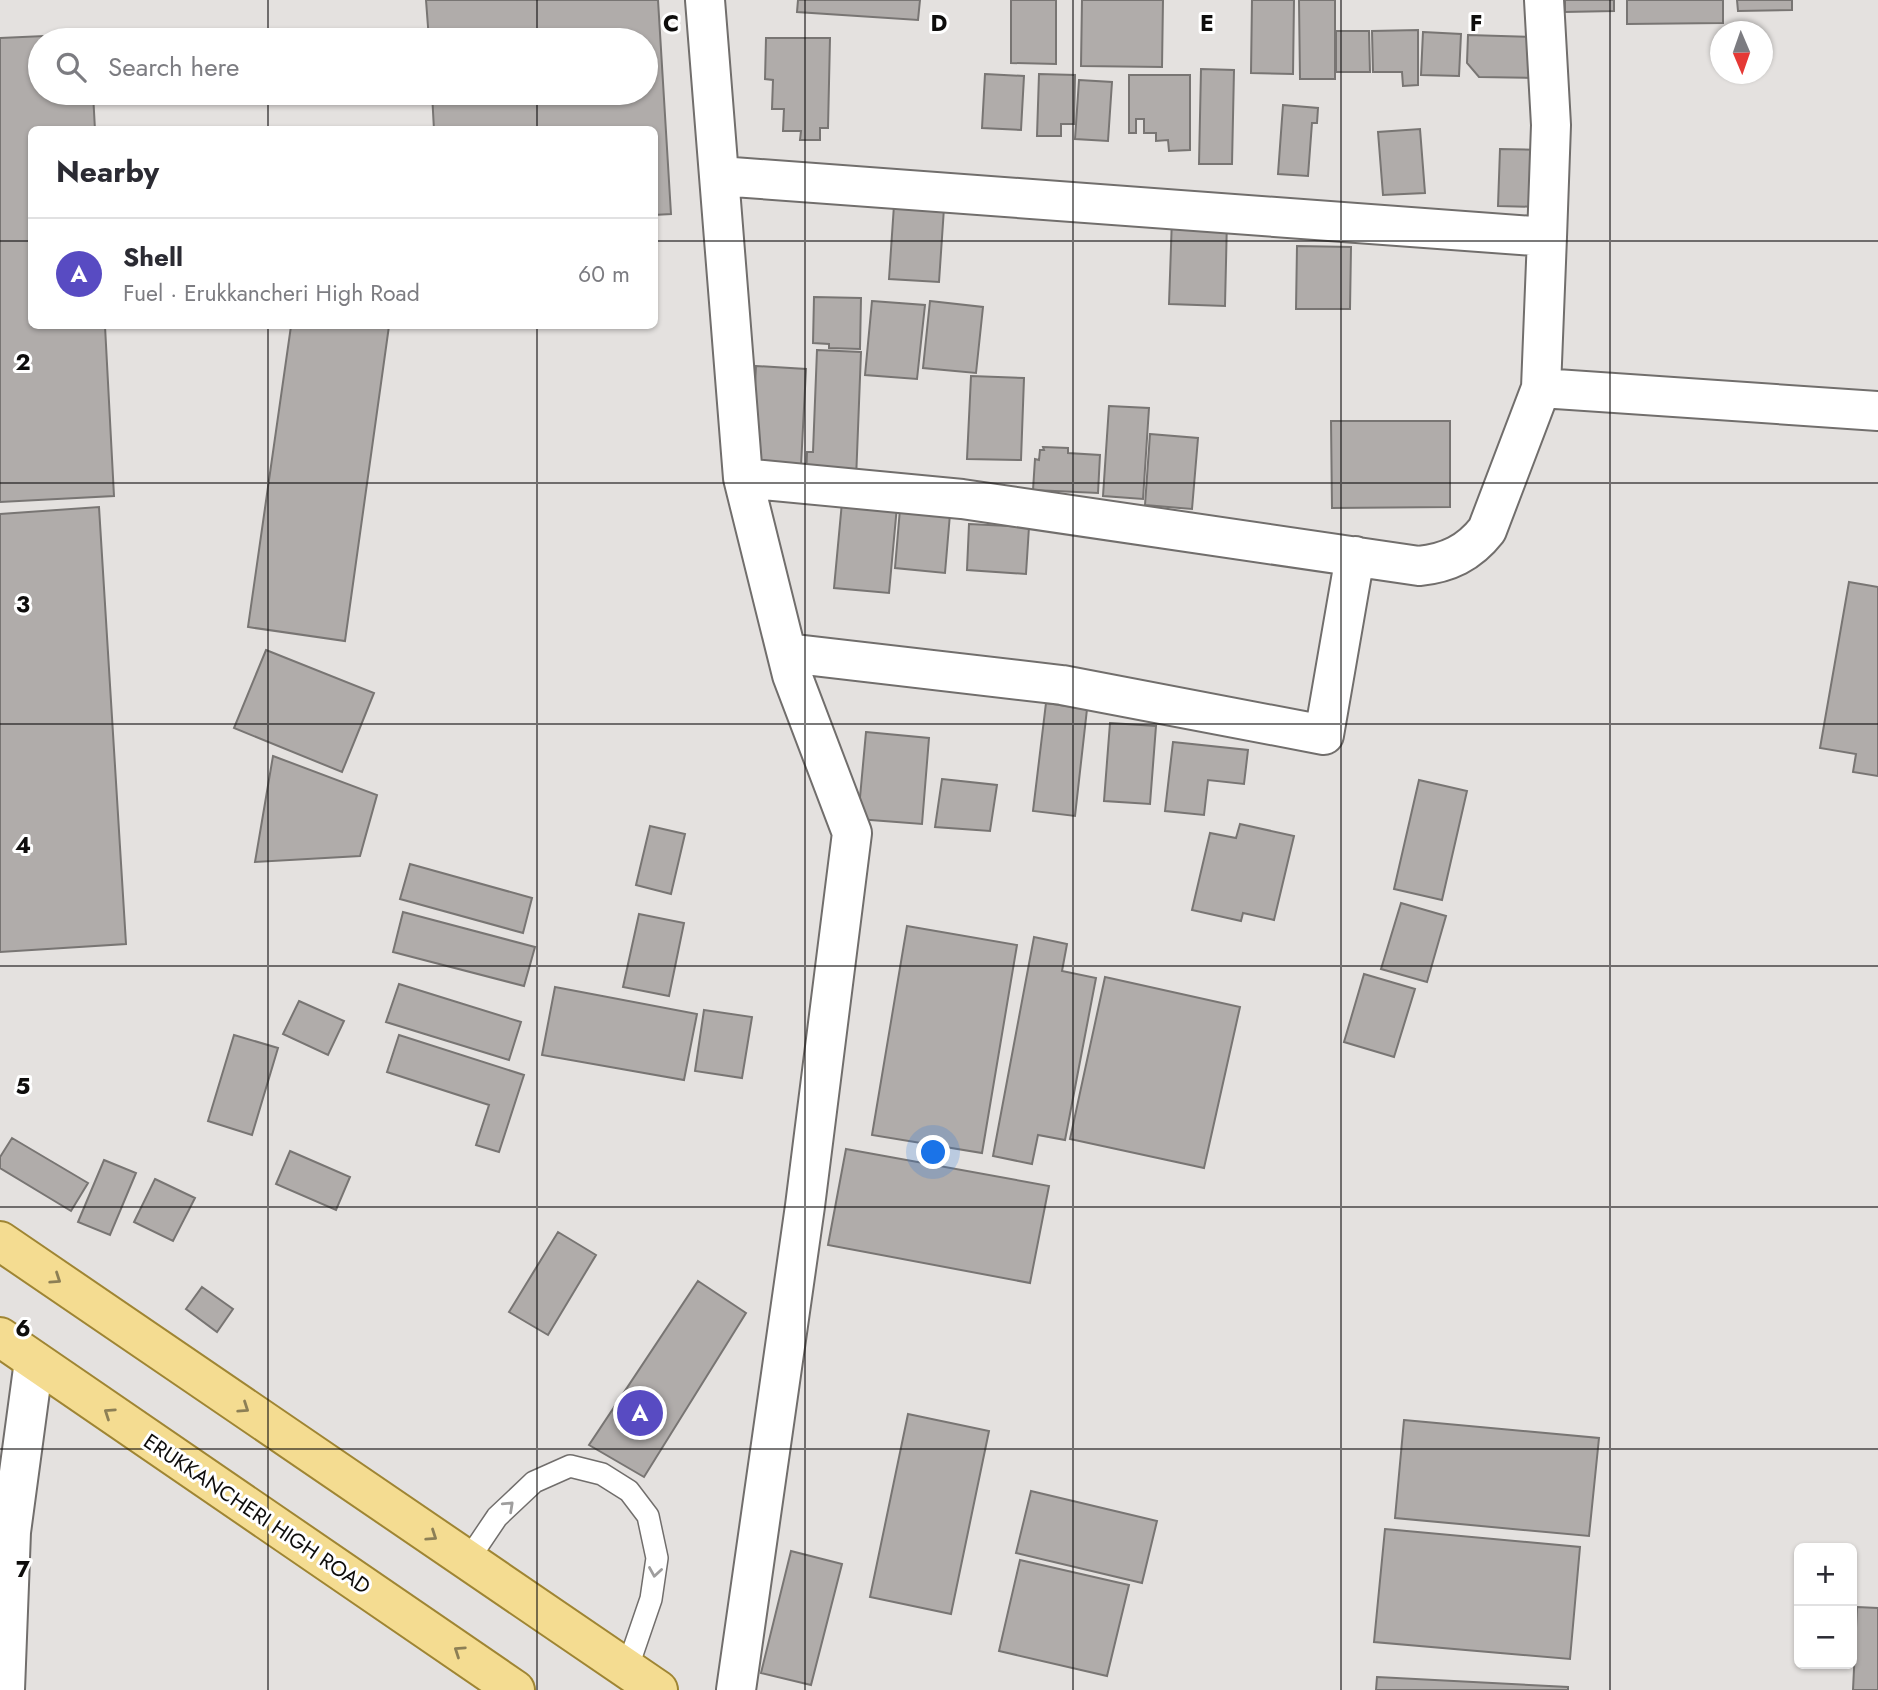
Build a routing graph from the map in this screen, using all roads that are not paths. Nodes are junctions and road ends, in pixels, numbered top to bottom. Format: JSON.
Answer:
{"nodes":[{"id":1,"x":705,"y":0,"type":"edge"},
{"id":2,"x":1544,"y":0,"type":"edge"},
{"id":3,"x":719,"y":176,"type":"junction"},
{"id":4,"x":1547,"y":237,"type":"junction"},
{"id":5,"x":1541,"y":388,"type":"junction"},
{"id":6,"x":1878,"y":411,"type":"edge"},
{"id":7,"x":743,"y":478,"type":"junction"},
{"id":8,"x":1354,"y":556,"type":"junction"},
{"id":9,"x":787,"y":653,"type":"junction"},
{"id":10,"x":0,"y":1241,"type":"edge"},
{"id":11,"x":0,"y":1337,"type":"edge"},
{"id":12,"x":34,"y":1361,"type":"junction"},
{"id":13,"x":468,"y":1560,"type":"junction"},
{"id":14,"x":643,"y":1680,"type":"edge"},
{"id":15,"x":5,"y":1690,"type":"edge"},
{"id":16,"x":515,"y":1690,"type":"edge"},
{"id":17,"x":736,"y":1690,"type":"edge"}],
"edges":[{"from":1,"to":3,"type":"street"},
{"from":2,"to":4,"type":"street"},
{"from":3,"to":4,"type":"street"},
{"from":3,"to":7,"type":"street"},
{"from":4,"to":5,"type":"street"},
{"from":5,"to":6,"type":"street"},
{"from":5,"to":8,"type":"street"},
{"from":7,"to":8,"type":"street"},
{"from":7,"to":9,"type":"street"},
{"from":8,"to":9,"type":"street"},
{"from":9,"to":17,"type":"street"},
{"from":10,"to":13,"type":"main road","one_way":true},
{"from":11,"to":12,"type":"main road","name":"ERUKKANCHERI HIGH ROAD"},
{"from":12,"to":15,"type":"street"},
{"from":16,"to":12,"type":"main road","name":"ERUKKANCHERI HIGH ROAD","one_way":true},
{"from":13,"to":14,"type":"main road"},
{"from":13,"to":14,"type":"lane","one_way":true}]}
